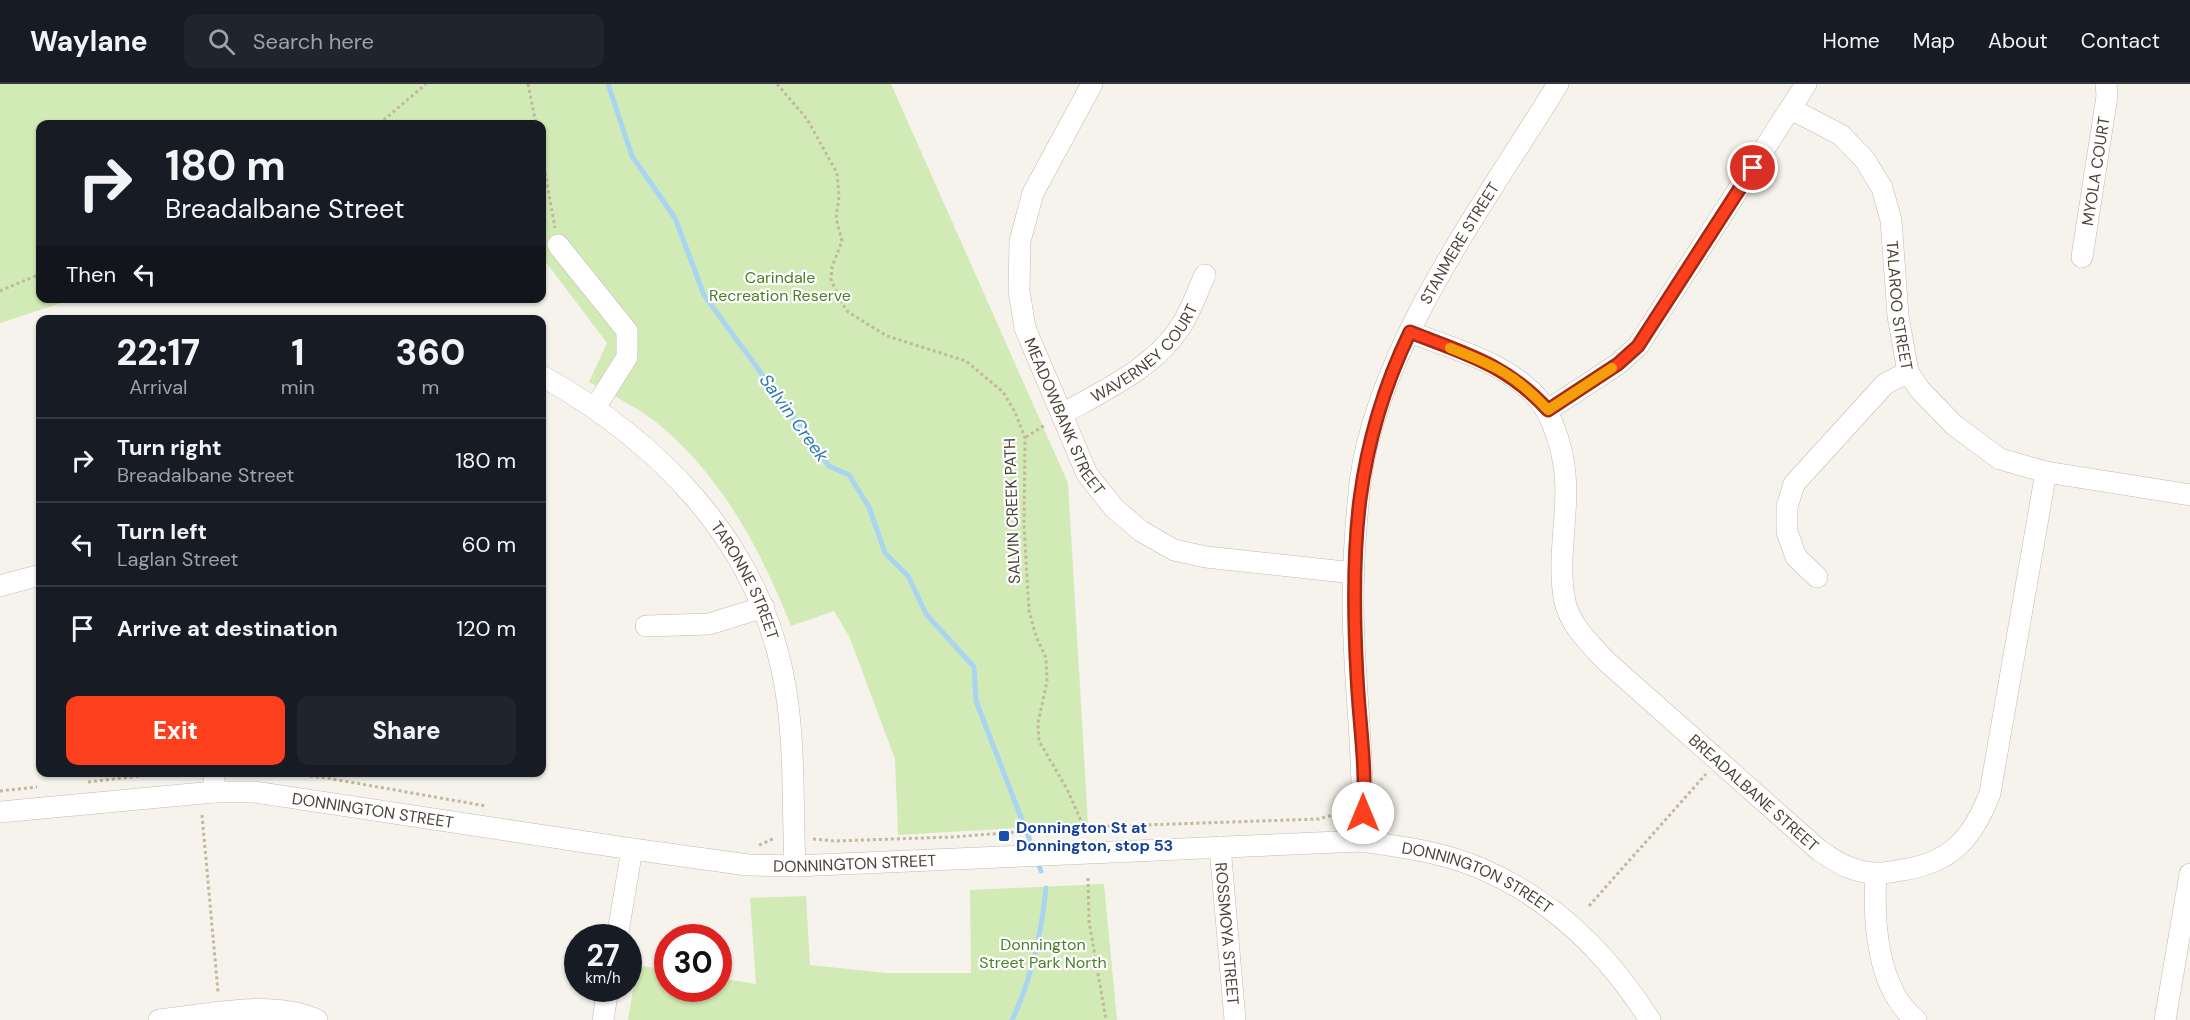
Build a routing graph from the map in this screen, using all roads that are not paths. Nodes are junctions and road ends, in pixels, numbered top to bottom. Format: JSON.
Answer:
{"nodes":[{"id":1,"x":1092,"y":84,"type":"edge"},
{"id":2,"x":1558,"y":84,"type":"edge"},
{"id":3,"x":1806,"y":84,"type":"edge"},
{"id":4,"x":2106,"y":84,"type":"edge"},
{"id":5,"x":1791,"y":109,"type":"junction"},
{"id":6,"x":558,"y":245,"type":"road end"},
{"id":7,"x":2082,"y":257,"type":"dead end"},
{"id":8,"x":1205,"y":275,"type":"dead end"},
{"id":9,"x":1410,"y":332,"type":"junction"},
{"id":10,"x":1908,"y":372,"type":"junction"},
{"id":11,"x":546,"y":378,"type":"edge"},
{"id":12,"x":595,"y":408,"type":"junction"},
{"id":13,"x":1548,"y":410,"type":"junction"},
{"id":14,"x":1054,"y":419,"type":"junction"},
{"id":15,"x":2046,"y":472,"type":"junction"},
{"id":16,"x":2190,"y":495,"type":"edge"},
{"id":17,"x":1354,"y":573,"type":"junction"},
{"id":18,"x":36,"y":576,"type":"edge"},
{"id":19,"x":1817,"y":577,"type":"dead end"},
{"id":20,"x":0,"y":586,"type":"edge"},
{"id":21,"x":764,"y":607,"type":"junction"},
{"id":22,"x":646,"y":626,"type":"dead end"},
{"id":23,"x":214,"y":782,"type":"edge"},
{"id":24,"x":0,"y":812,"type":"edge"},
{"id":25,"x":1361,"y":841,"type":"junction"},
{"id":26,"x":1220,"y":847,"type":"junction"},
{"id":27,"x":632,"y":849,"type":"junction"},
{"id":28,"x":795,"y":866,"type":"junction"},
{"id":29,"x":2190,"y":874,"type":"edge"},
{"id":30,"x":1876,"y":875,"type":"junction"},
{"id":31,"x":619,"y":924,"type":"edge"},
{"id":32,"x":606,"y":1002,"type":"edge"},
{"id":33,"x":159,"y":1020,"type":"edge"},
{"id":34,"x":317,"y":1020,"type":"edge"},
{"id":35,"x":603,"y":1020,"type":"edge"},
{"id":36,"x":1235,"y":1020,"type":"edge"},
{"id":37,"x":1650,"y":1020,"type":"edge"},
{"id":38,"x":1916,"y":1020,"type":"edge"},
{"id":39,"x":2165,"y":1020,"type":"edge"}],
"edges":[{"from":1,"to":14,"type":"street","name":"MEADOWBANK STREET"},
{"from":2,"to":9,"type":"street","name":"STANMERE STREET"},
{"from":3,"to":5,"type":"street"},
{"from":4,"to":7,"type":"street","name":"MYOLA COURT"},
{"from":5,"to":10,"type":"street","name":"TALAROO STREET"},
{"from":5,"to":13,"type":"street"},
{"from":6,"to":12,"type":"street"},
{"from":8,"to":14,"type":"street","name":"WAVERNEY COURT"},
{"from":9,"to":13,"type":"street","name":"BREADALBANE STREET"},
{"from":9,"to":17,"type":"street","name":"STANMERE STREET"},
{"from":10,"to":15,"type":"street","name":"TALAROO STREET"},
{"from":10,"to":19,"type":"street"},
{"from":11,"to":12,"type":"street","name":"TARONNE STREET"},
{"from":12,"to":21,"type":"street","name":"TARONNE STREET"},
{"from":13,"to":30,"type":"street","name":"BREADALBANE STREET"},
{"from":14,"to":17,"type":"street","name":"MEADOWBANK STREET"},
{"from":15,"to":16,"type":"street","name":"TALAROO STREET"},
{"from":15,"to":30,"type":"street","name":"BREADALBANE STREET"},
{"from":17,"to":25,"type":"street","name":"STANMERE STREET"},
{"from":18,"to":20,"type":"street"},
{"from":21,"to":22,"type":"street"},
{"from":21,"to":28,"type":"street","name":"TARONNE STREET"},
{"from":23,"to":24,"type":"street","name":"DONNINGTON STREET"},
{"from":23,"to":27,"type":"street","name":"DONNINGTON STREET"},
{"from":25,"to":26,"type":"street","name":"DONNINGTON STREET"},
{"from":25,"to":37,"type":"street","name":"DONNINGTON STREET"},
{"from":26,"to":28,"type":"street","name":"DONNINGTON STREET"},
{"from":26,"to":36,"type":"street","name":"ROSSMOYA STREET"},
{"from":27,"to":28,"type":"street","name":"DONNINGTON STREET"},
{"from":27,"to":31,"type":"street"},
{"from":29,"to":39,"type":"street"},
{"from":30,"to":38,"type":"street"},
{"from":32,"to":35,"type":"street"},
{"from":33,"to":34,"type":"street"}]}
